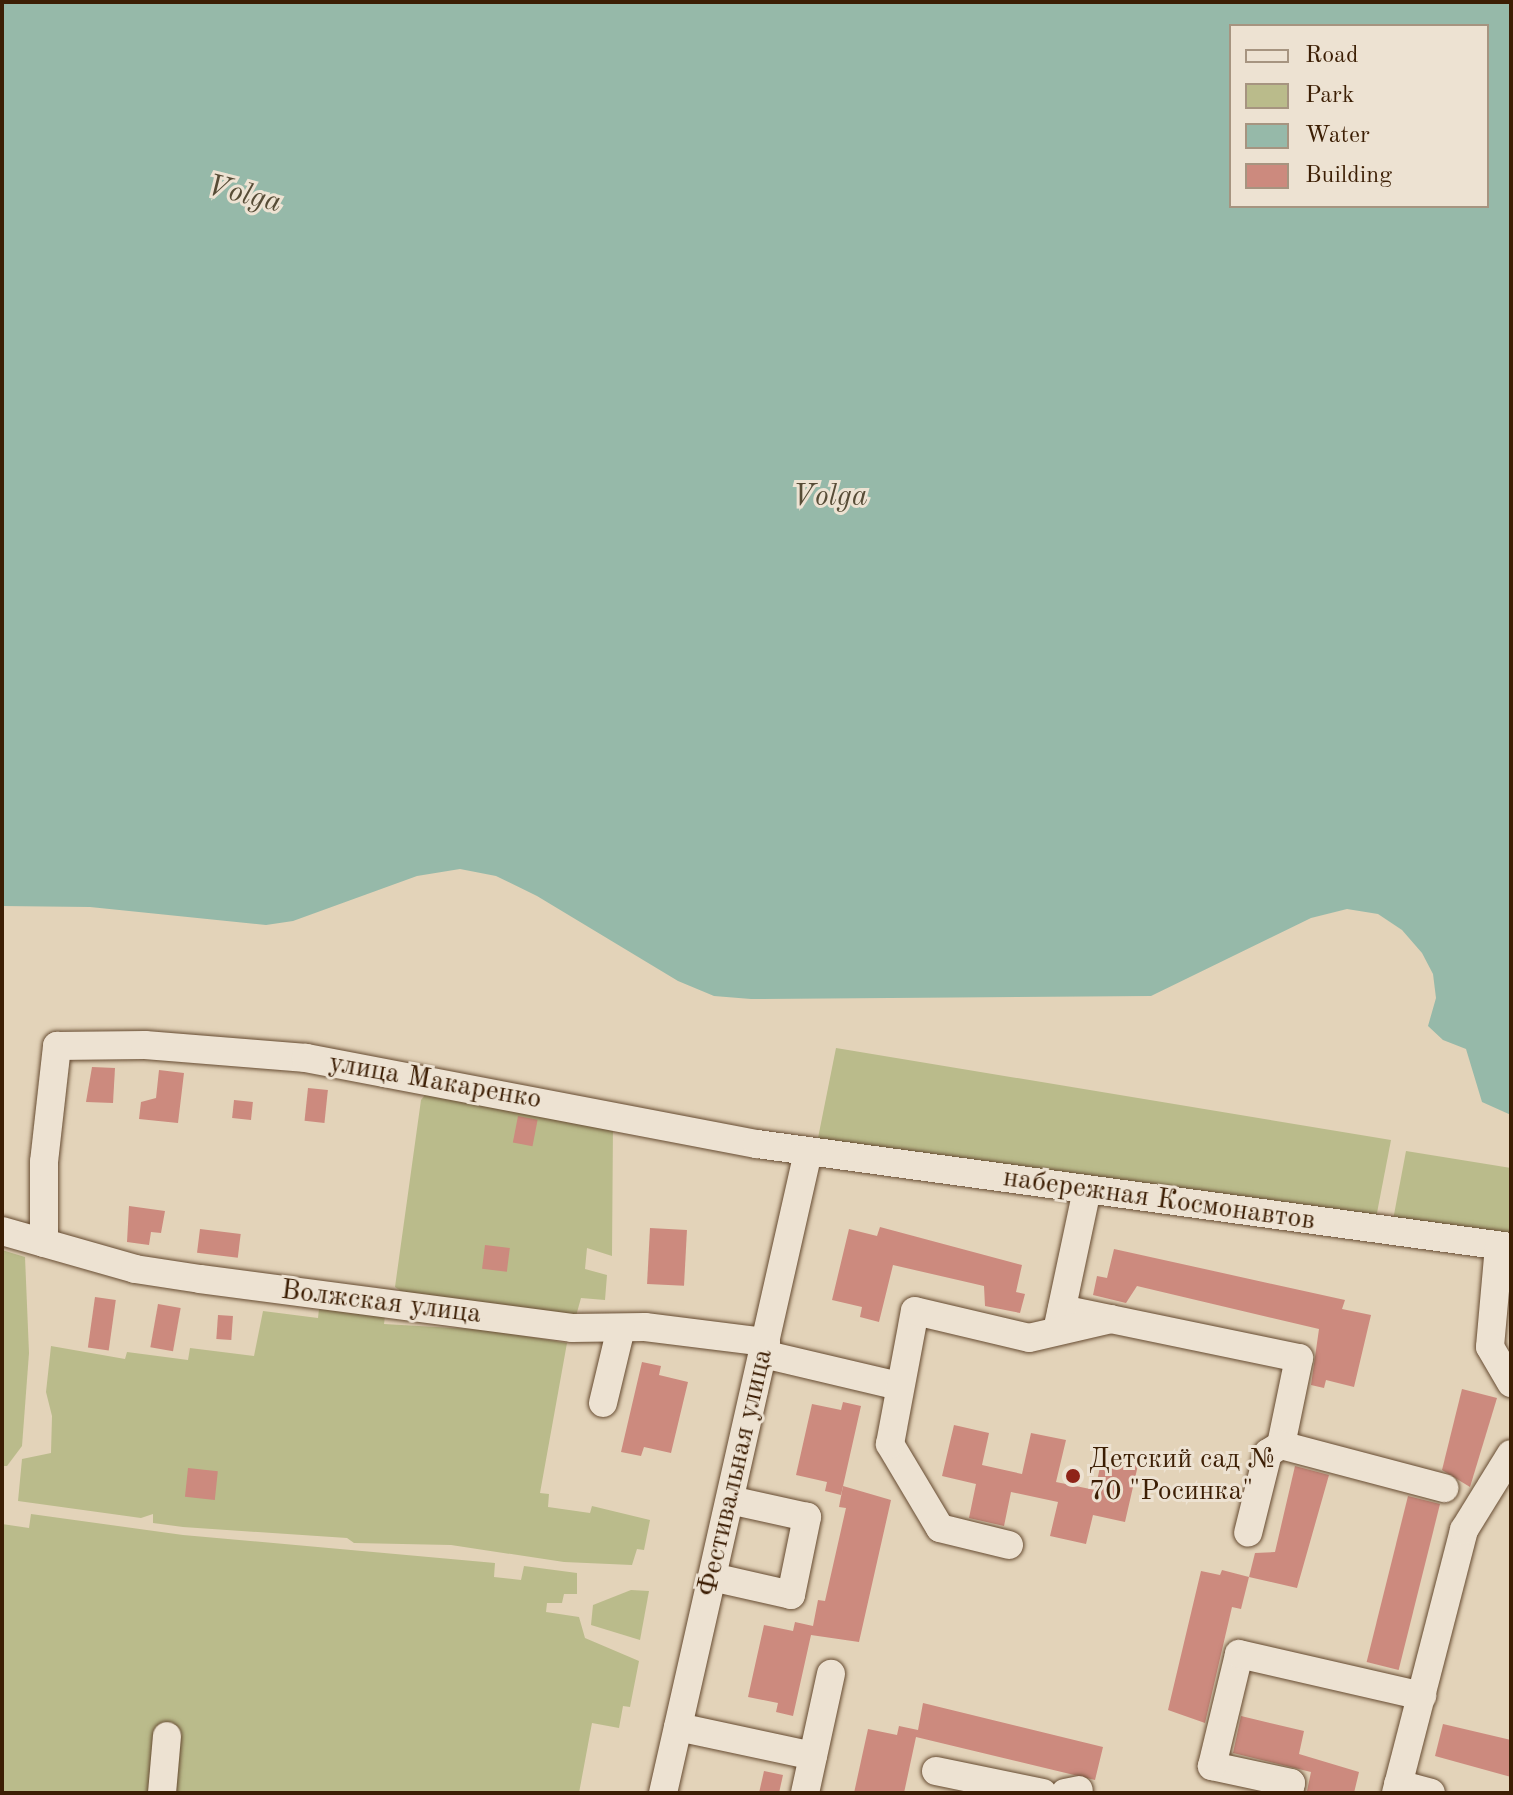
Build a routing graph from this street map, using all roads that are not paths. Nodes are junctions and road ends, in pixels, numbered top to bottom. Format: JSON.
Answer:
{"nodes":[{"id":1,"x":808,"y":1152,"type":"junction"},
{"id":2,"x":1087,"y":1190,"type":"junction"},
{"id":3,"x":2,"y":1231,"type":"edge"},
{"id":4,"x":44,"y":1243,"type":"junction"},
{"id":5,"x":1505,"y":1247,"type":"edge"},
{"id":6,"x":1059,"y":1320,"type":"junction"},
{"id":7,"x":621,"y":1328,"type":"junction"},
{"id":8,"x":764,"y":1348,"type":"junction"},
{"id":9,"x":1511,"y":1383,"type":"edge"},
{"id":10,"x":898,"y":1386,"type":"junction"},
{"id":11,"x":603,"y":1403,"type":"dead end"},
{"id":12,"x":1281,"y":1445,"type":"junction"},
{"id":13,"x":1511,"y":1454,"type":"edge"},
{"id":14,"x":1483,"y":1499,"type":"junction"},
{"id":15,"x":730,"y":1500,"type":"junction"},
{"id":16,"x":1248,"y":1533,"type":"dead end"},
{"id":17,"x":1009,"y":1545,"type":"dead end"},
{"id":18,"x":712,"y":1577,"type":"junction"},
{"id":19,"x":831,"y":1674,"type":"dead end"},
{"id":20,"x":1422,"y":1696,"type":"junction"},
{"id":21,"x":678,"y":1727,"type":"junction"},
{"id":22,"x":167,"y":1736,"type":"dead end"},
{"id":23,"x":813,"y":1756,"type":"junction"},
{"id":24,"x":936,"y":1771,"type":"dead end"},
{"id":25,"x":969,"y":1786,"type":"edge"},
{"id":26,"x":1397,"y":1789,"type":"edge"},
{"id":27,"x":162,"y":1793,"type":"edge"},
{"id":28,"x":663,"y":1793,"type":"edge"},
{"id":29,"x":805,"y":1793,"type":"edge"},
{"id":30,"x":1043,"y":1793,"type":"edge"},
{"id":31,"x":1289,"y":1793,"type":"edge"},
{"id":32,"x":1431,"y":1793,"type":"edge"}],
"edges":[{"from":1,"to":2,"type":"street","name":"набережная Космонавтов"},
{"from":1,"to":4,"type":"street","name":"улица Макаренко"},
{"from":1,"to":8,"type":"street","name":"Фестивальная улица"},
{"from":2,"to":5,"type":"street","name":"набережная Космонавтов"},
{"from":2,"to":6,"type":"street"},
{"from":3,"to":4,"type":"street","name":"Волжская улица"},
{"from":4,"to":7,"type":"street","name":"Волжская улица"},
{"from":5,"to":9,"type":"street"},
{"from":6,"to":10,"type":"street"},
{"from":6,"to":12,"type":"street"},
{"from":7,"to":8,"type":"street","name":"Волжская улица"},
{"from":7,"to":11,"type":"street"},
{"from":8,"to":10,"type":"street","name":"Волжская улица"},
{"from":8,"to":15,"type":"street","name":"Фестивальная улица"},
{"from":10,"to":17,"type":"street"},
{"from":12,"to":14,"type":"street"},
{"from":12,"to":16,"type":"street"},
{"from":13,"to":14,"type":"street"},
{"from":14,"to":20,"type":"street"},
{"from":15,"to":18,"type":"street","name":"Фестивальная улица"},
{"from":15,"to":18,"type":"street"},
{"from":18,"to":21,"type":"street","name":"Фестивальная улица"},
{"from":19,"to":23,"type":"street"},
{"from":20,"to":26,"type":"street"},
{"from":20,"to":31,"type":"street"},
{"from":21,"to":23,"type":"street"},
{"from":21,"to":28,"type":"street","name":"Фестивальная улица"},
{"from":22,"to":27,"type":"street"},
{"from":23,"to":29,"type":"street"},
{"from":24,"to":25,"type":"street"},
{"from":25,"to":30,"type":"street"},
{"from":26,"to":32,"type":"street"}]}
